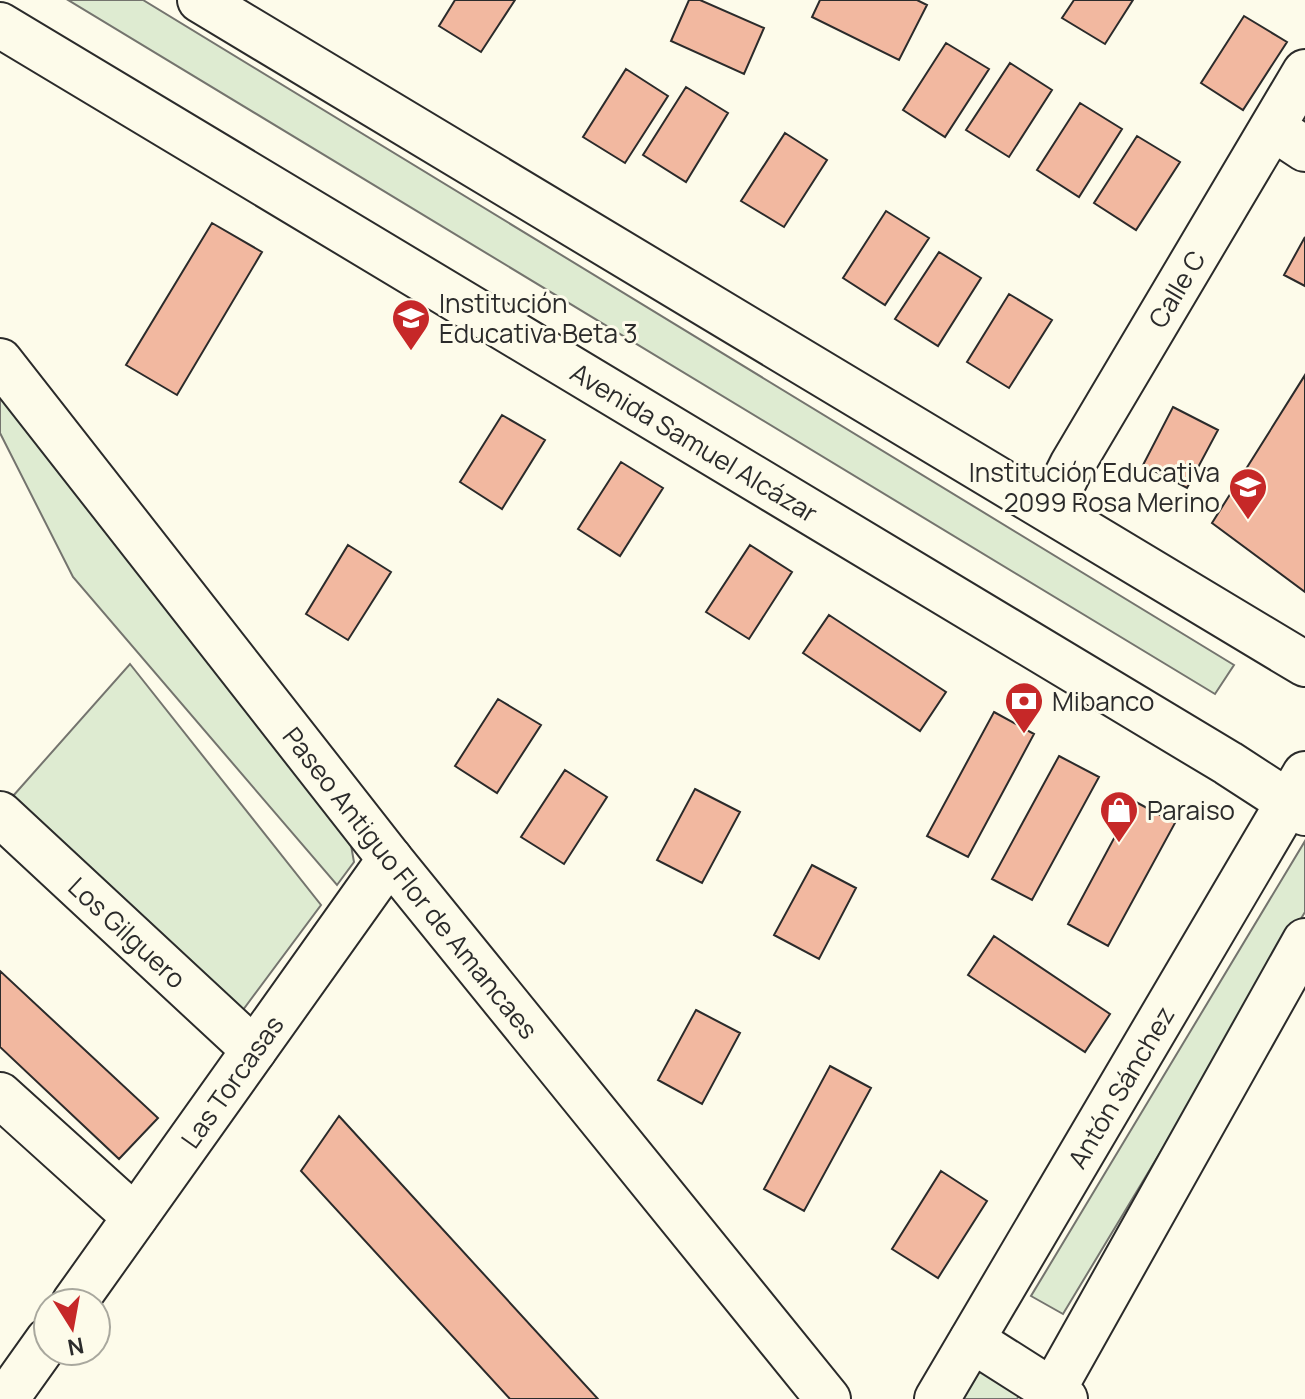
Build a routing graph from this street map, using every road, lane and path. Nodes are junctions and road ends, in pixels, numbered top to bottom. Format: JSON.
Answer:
{"nodes":[{"id":1,"x":200,"y":0,"type":"edge"},
{"id":2,"x":0,"y":25,"type":"edge"},
{"id":3,"x":1305,"y":72,"type":"edge"},
{"id":4,"x":1289,"y":138,"type":"edge"},
{"id":5,"x":0,"y":361,"type":"edge"},
{"id":6,"x":1050,"y":509,"type":"junction"},
{"id":7,"x":1305,"y":664,"type":"edge"},
{"id":8,"x":1299,"y":796,"type":"edge"},
{"id":9,"x":0,"y":814,"type":"edge"},
{"id":10,"x":390,"y":859,"type":"junction"},
{"id":11,"x":1305,"y":941,"type":"edge"},
{"id":12,"x":254,"y":1050,"type":"junction"},
{"id":13,"x":0,"y":1095,"type":"edge"},
{"id":14,"x":135,"y":1217,"type":"junction"},
{"id":15,"x":85,"y":1287,"type":"edge"},
{"id":16,"x":972,"y":1340,"type":"junction"},
{"id":17,"x":32,"y":1361,"type":"edge"},
{"id":18,"x":1056,"y":1396,"type":"edge"},
{"id":19,"x":3,"y":1398,"type":"edge"},
{"id":20,"x":828,"y":1399,"type":"edge"},
{"id":21,"x":937,"y":1399,"type":"edge"}],
"edges":[{"from":1,"to":6,"type":"street"},
{"from":2,"to":8,"type":"street","name":"Avenida Samuel Alcázar"},
{"from":3,"to":4,"type":"street","name":"Calle C"},
{"from":4,"to":6,"type":"street","name":"Calle C"},
{"from":5,"to":10,"type":"street","name":"Paseo Antiguo Flor de Amancaes"},
{"from":6,"to":7,"type":"street"},
{"from":8,"to":16,"type":"street","name":"Antón Sánchez"},
{"from":9,"to":12,"type":"street","name":"Los Gilguero"},
{"from":10,"to":12,"type":"street","name":"Las Torcasas"},
{"from":10,"to":20,"type":"street","name":"Paseo Antiguo Flor de Amancaes"},
{"from":11,"to":18,"type":"street"},
{"from":12,"to":14,"type":"street","name":"Las Torcasas"},
{"from":13,"to":14,"type":"street"},
{"from":14,"to":15,"type":"street","name":"Las Torcasas"},
{"from":16,"to":18,"type":"street"},
{"from":16,"to":21,"type":"street","name":"Antón Sánchez"},
{"from":17,"to":19,"type":"street"}]}
